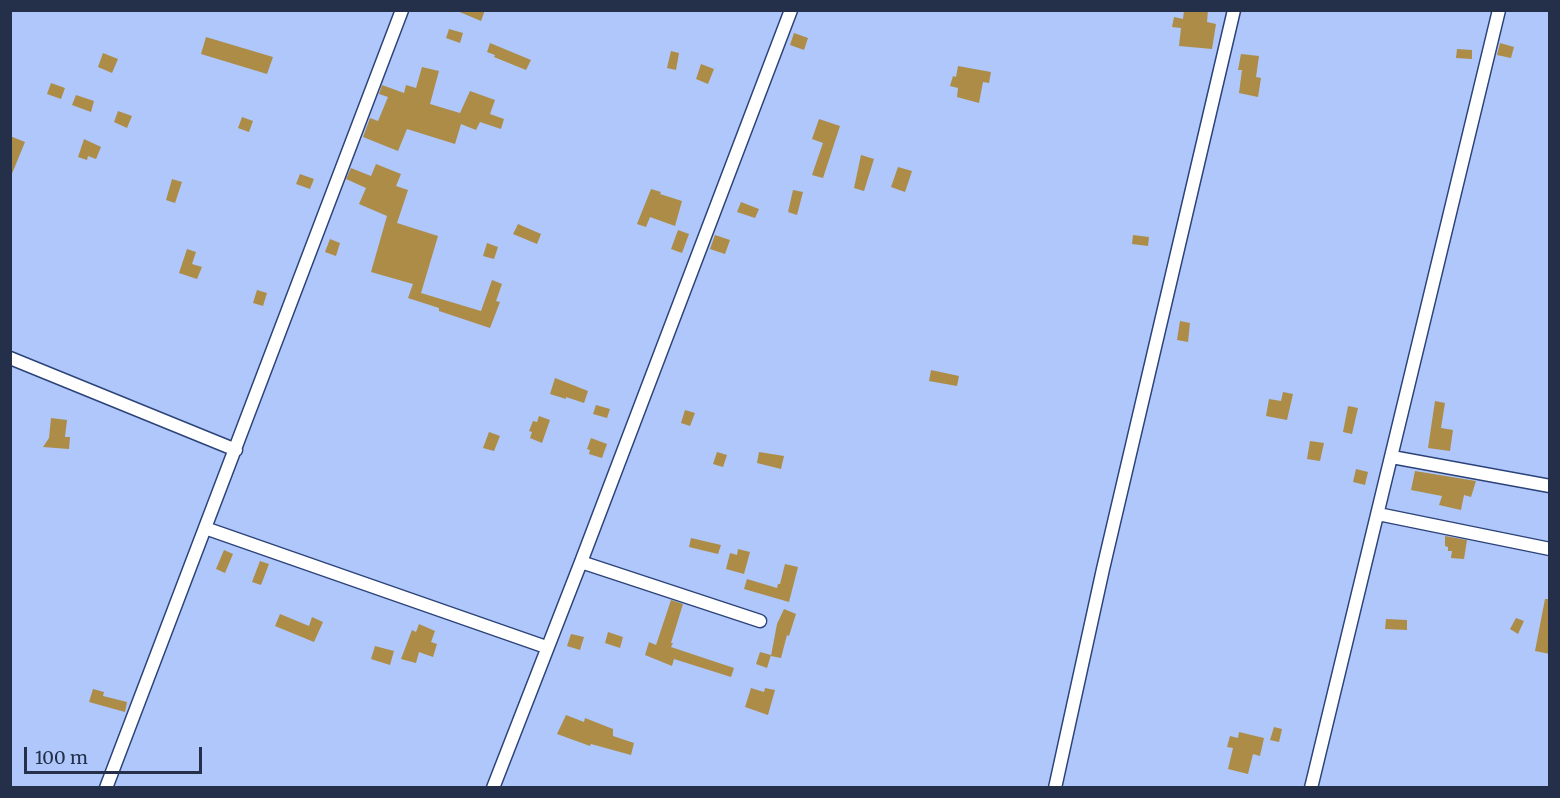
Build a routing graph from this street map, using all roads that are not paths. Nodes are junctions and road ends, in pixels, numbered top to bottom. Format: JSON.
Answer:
{"nodes":[{"id":1,"x":402,"y":10,"type":"edge"},
{"id":2,"x":791,"y":10,"type":"edge"},
{"id":3,"x":1234,"y":10,"type":"edge"},
{"id":4,"x":1499,"y":10,"type":"edge"},
{"id":5,"x":10,"y":358,"type":"edge"},
{"id":6,"x":236,"y":450,"type":"junction"},
{"id":7,"x":1392,"y":457,"type":"junction"},
{"id":8,"x":1550,"y":486,"type":"edge"},
{"id":9,"x":1378,"y":514,"type":"junction"},
{"id":10,"x":205,"y":528,"type":"junction"},
{"id":11,"x":1550,"y":549,"type":"edge"},
{"id":12,"x":581,"y":562,"type":"junction"},
{"id":13,"x":760,"y":621,"type":"dead end"},
{"id":14,"x":546,"y":647,"type":"junction"},
{"id":15,"x":106,"y":788,"type":"edge"},
{"id":16,"x":493,"y":788,"type":"edge"},
{"id":17,"x":1055,"y":788,"type":"edge"},
{"id":18,"x":1311,"y":788,"type":"edge"}],
"edges":[{"from":1,"to":6,"type":"street"},
{"from":2,"to":12,"type":"street"},
{"from":3,"to":17,"type":"street"},
{"from":4,"to":7,"type":"street"},
{"from":5,"to":6,"type":"street"},
{"from":6,"to":10,"type":"street"},
{"from":7,"to":8,"type":"street"},
{"from":7,"to":9,"type":"street"},
{"from":9,"to":11,"type":"street"},
{"from":9,"to":18,"type":"street"},
{"from":10,"to":14,"type":"street"},
{"from":10,"to":15,"type":"street"},
{"from":12,"to":13,"type":"street"},
{"from":12,"to":14,"type":"street"},
{"from":14,"to":16,"type":"street"}]}
